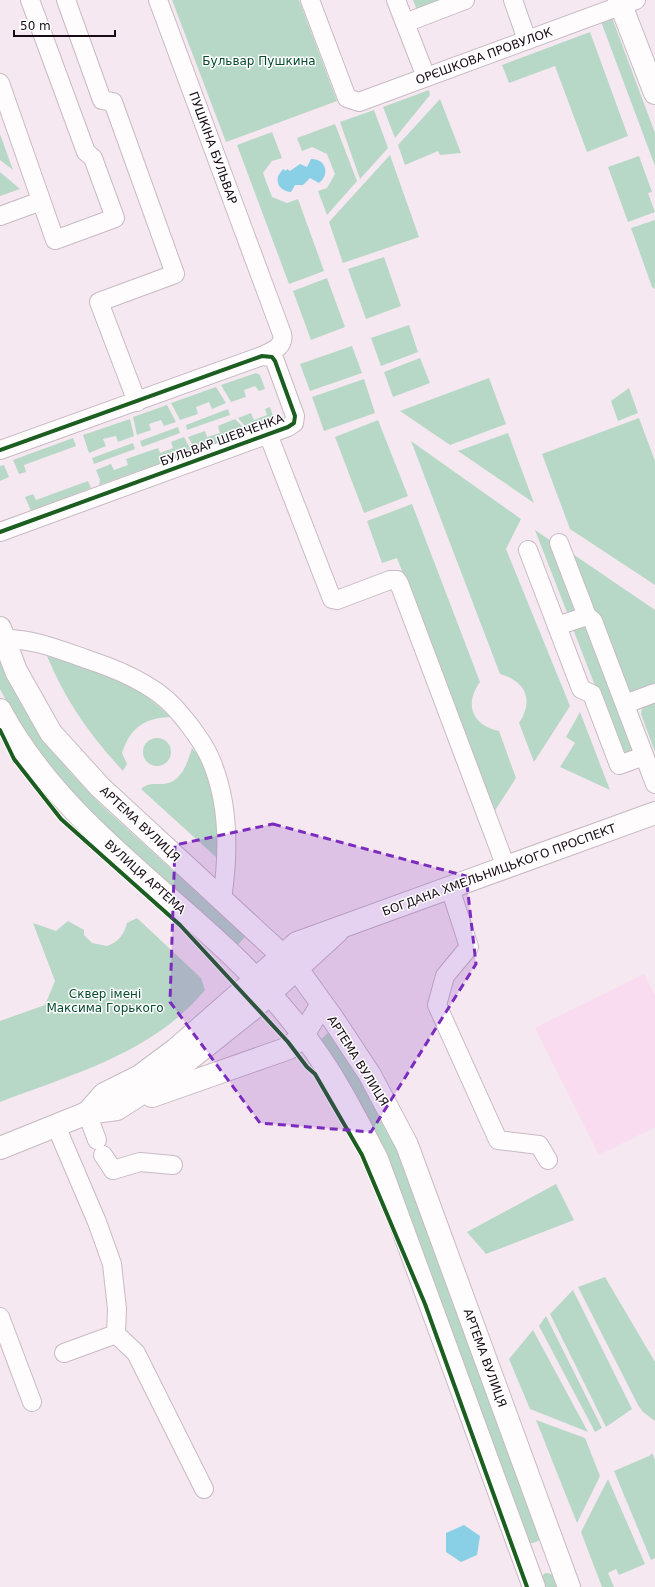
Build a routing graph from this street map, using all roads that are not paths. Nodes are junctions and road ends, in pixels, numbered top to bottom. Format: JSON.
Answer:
{"nodes":[{"id":1,"x":30,"y":0,"type":"edge"},
{"id":2,"x":66,"y":0,"type":"edge"},
{"id":3,"x":158,"y":0,"type":"edge"},
{"id":4,"x":310,"y":0,"type":"edge"},
{"id":5,"x":396,"y":0,"type":"edge"},
{"id":6,"x":465,"y":0,"type":"edge"},
{"id":7,"x":513,"y":0,"type":"edge"},
{"id":8,"x":625,"y":2,"type":"edge"},
{"id":9,"x":405,"y":23,"type":"junction"},
{"id":10,"x":527,"y":40,"type":"junction"},
{"id":11,"x":426,"y":77,"type":"junction"},
{"id":12,"x":0,"y":83,"type":"edge"},
{"id":13,"x":655,"y":93,"type":"edge"},
{"id":14,"x":41,"y":202,"type":"junction"},
{"id":15,"x":0,"y":216,"type":"edge"},
{"id":16,"x":262,"y":356,"type":"junction"},
{"id":17,"x":137,"y":402,"type":"junction"},
{"id":18,"x":268,"y":434,"type":"junction"},
{"id":19,"x":0,"y":450,"type":"edge"},
{"id":20,"x":0,"y":532,"type":"edge"},
{"id":21,"x":559,"y":543,"type":"dead end"},
{"id":22,"x":528,"y":550,"type":"dead end"},
{"id":23,"x":587,"y":616,"type":"junction"},
{"id":24,"x":557,"y":626,"type":"junction"},
{"id":25,"x":2,"y":634,"type":"edge"},
{"id":26,"x":655,"y":693,"type":"edge"},
{"id":27,"x":625,"y":704,"type":"junction"},
{"id":28,"x":0,"y":710,"type":"edge"},
{"id":29,"x":644,"y":756,"type":"junction"},
{"id":30,"x":655,"y":784,"type":"edge"},
{"id":31,"x":655,"y":813,"type":"edge"},
{"id":32,"x":506,"y":867,"type":"junction"},
{"id":33,"x":450,"y":888,"type":"junction"},
{"id":34,"x":222,"y":899,"type":"junction"},
{"id":35,"x":289,"y":962,"type":"junction"},
{"id":36,"x":262,"y":986,"type":"junction"},
{"id":37,"x":322,"y":1004,"type":"junction"},
{"id":38,"x":303,"y":1034,"type":"junction"},
{"id":39,"x":117,"y":1109,"type":"junction"},
{"id":40,"x":87,"y":1114,"type":"junction"},
{"id":41,"x":56,"y":1126,"type":"junction"},
{"id":42,"x":0,"y":1148,"type":"edge"},
{"id":43,"x":548,"y":1160,"type":"dead end"},
{"id":44,"x":173,"y":1165,"type":"dead end"},
{"id":45,"x":0,"y":1317,"type":"edge"},
{"id":46,"x":116,"y":1334,"type":"junction"},
{"id":47,"x":64,"y":1353,"type":"dead end"},
{"id":48,"x":32,"y":1402,"type":"dead end"},
{"id":49,"x":204,"y":1489,"type":"dead end"},
{"id":50,"x":566,"y":1580,"type":"edge"},
{"id":51,"x":533,"y":1585,"type":"edge"}],
"edges":[{"from":1,"to":14,"type":"street"},
{"from":2,"to":17,"type":"street"},
{"from":3,"to":16,"type":"street","name":"ПУШКІНА БУЛЬВАР"},
{"from":4,"to":11,"type":"street","name":"ОРЄШКОВА ПРОВУЛОК"},
{"from":5,"to":9,"type":"street"},
{"from":6,"to":9,"type":"street"},
{"from":7,"to":10,"type":"street"},
{"from":8,"to":10,"type":"street","name":"ОРЄШКОВА ПРОВУЛОК"},
{"from":8,"to":13,"type":"main road"},
{"from":9,"to":11,"type":"street"},
{"from":10,"to":11,"type":"street","name":"ОРЄШКОВА ПРОВУЛОК"},
{"from":12,"to":14,"type":"street"},
{"from":14,"to":15,"type":"street"},
{"from":16,"to":17,"type":"street"},
{"from":16,"to":18,"type":"street","name":"БУЛЬВАР ШЕВЧЕНКА"},
{"from":17,"to":19,"type":"street"},
{"from":18,"to":20,"type":"street","name":"БУЛЬВАР ШЕВЧЕНКА"},
{"from":18,"to":32,"type":"street"},
{"from":21,"to":23,"type":"street"},
{"from":22,"to":24,"type":"street"},
{"from":23,"to":24,"type":"street"},
{"from":23,"to":27,"type":"street"},
{"from":24,"to":29,"type":"street"},
{"from":25,"to":34,"type":"main road","name":"АРТЕМА ВУЛИЦЯ"},
{"from":25,"to":34,"type":"street"},
{"from":26,"to":27,"type":"street"},
{"from":27,"to":29,"type":"street"},
{"from":28,"to":36,"type":"main road","name":"ВУЛИЦЯ АРТЕМА"},
{"from":29,"to":30,"type":"street"},
{"from":31,"to":32,"type":"main road","name":"БОГДАНА ХМЕЛЬНИЦЬКОГО ПРОСПЕКТ"},
{"from":32,"to":33,"type":"main road","name":"БОГДАНА ХМЕЛЬНИЦЬКОГО ПРОСПЕКТ"},
{"from":33,"to":35,"type":"main road","name":"БОГДАНА ХМЕЛЬНИЦЬКОГО ПРОСПЕКТ"},
{"from":33,"to":43,"type":"street"},
{"from":34,"to":35,"type":"main road","name":"АРТЕМА ВУЛИЦЯ"},
{"from":35,"to":36,"type":"main road","name":"БОГДАНА ХМЕЛЬНИЦЬКОГО ПРОСПЕКТ"},
{"from":35,"to":37,"type":"main road","name":"АРТЕМА ВУЛИЦЯ"},
{"from":36,"to":38,"type":"main road","name":"ВУЛИЦЯ АРТЕМА"},
{"from":36,"to":39,"type":"main road","name":"БОГДАНА ХМЕЛЬНИЦЬКОГО ПРОСПЕКТ"},
{"from":36,"to":40,"type":"main road","name":"БОГДАНА ХМЕЛЬНИЦЬКОГО ПРОСПЕКТ"},
{"from":37,"to":38,"type":"main road"},
{"from":37,"to":50,"type":"main road","name":"АРТЕМА ВУЛИЦЯ"},
{"from":38,"to":39,"type":"main road"},
{"from":38,"to":51,"type":"main road"},
{"from":39,"to":40,"type":"main road","name":"БОГДАНА ХМЕЛЬНИЦЬКОГО ПРОСПЕКТ"},
{"from":40,"to":41,"type":"main road","name":"БОГДАНА ХМЕЛЬНИЦЬКОГО ПРОСПЕКТ"},
{"from":40,"to":44,"type":"street"},
{"from":41,"to":42,"type":"main road","name":"БОГДАНА ХМЕЛЬНИЦЬКОГО ПРОСПЕКТ"},
{"from":41,"to":46,"type":"street"},
{"from":45,"to":48,"type":"street"},
{"from":46,"to":47,"type":"street"},
{"from":46,"to":49,"type":"street"},
{"from":50,"to":51,"type":"main road"}]}
